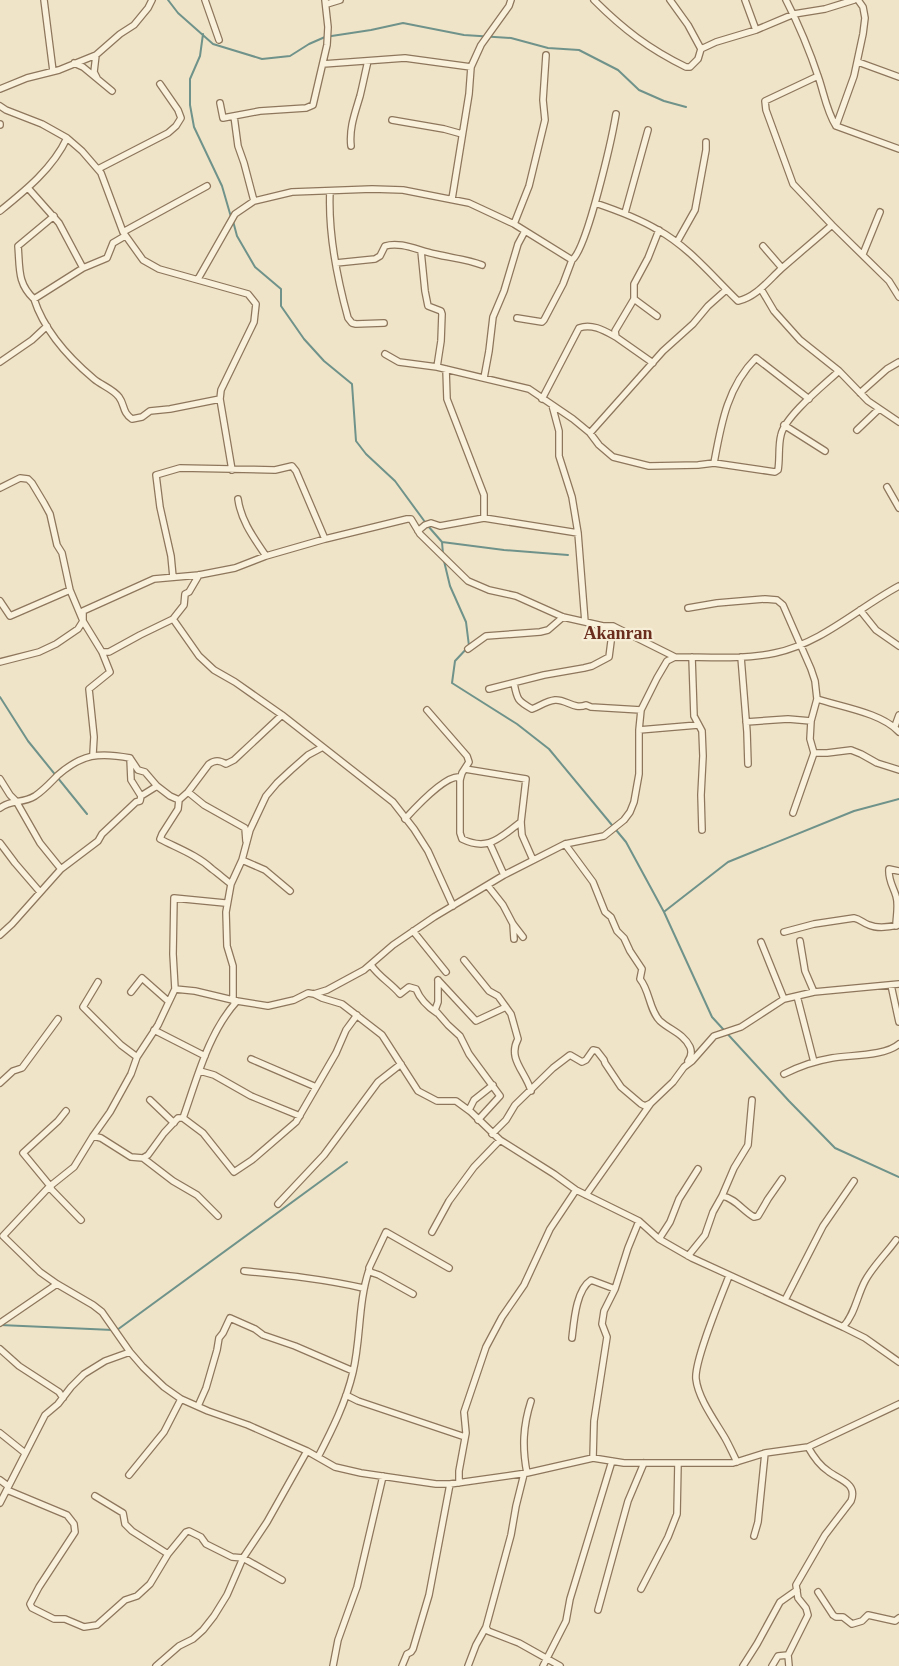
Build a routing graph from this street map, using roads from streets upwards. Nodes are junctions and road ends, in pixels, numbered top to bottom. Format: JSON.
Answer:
{"nodes":[{"id":1,"x":44,"y":0,"type":"edge"},
{"id":2,"x":152,"y":0,"type":"edge"},
{"id":3,"x":205,"y":0,"type":"edge"},
{"id":4,"x":340,"y":0,"type":"edge"},
{"id":5,"x":511,"y":0,"type":"edge"},
{"id":6,"x":594,"y":0,"type":"edge"},
{"id":7,"x":670,"y":0,"type":"edge"},
{"id":8,"x":745,"y":0,"type":"edge"},
{"id":9,"x":786,"y":0,"type":"edge"},
{"id":10,"x":854,"y":0,"type":"edge"},
{"id":11,"x":858,"y":0,"type":"edge"},
{"id":12,"x":326,"y":2,"type":"edge"},
{"id":13,"x":794,"y":14,"type":"junction"},
{"id":14,"x":756,"y":30,"type":"junction"},
{"id":15,"x":219,"y":40,"type":"dead end"},
{"id":16,"x":701,"y":49,"type":"junction"},
{"id":17,"x":96,"y":55,"type":"junction"},
{"id":18,"x":546,"y":55,"type":"dead end"},
{"id":19,"x":368,"y":61,"type":"junction"},
{"id":20,"x":858,"y":62,"type":"junction"},
{"id":21,"x":74,"y":64,"type":"junction"},
{"id":22,"x":323,"y":64,"type":"junction"},
{"id":23,"x":471,"y":67,"type":"junction"},
{"id":24,"x":53,"y":71,"type":"junction"},
{"id":25,"x":818,"y":76,"type":"junction"},
{"id":26,"x":899,"y":77,"type":"edge"},
{"id":27,"x":98,"y":80,"type":"junction"},
{"id":28,"x":160,"y":84,"type":"dead end"},
{"id":29,"x":0,"y":89,"type":"edge"},
{"id":30,"x":112,"y":91,"type":"dead end"},
{"id":31,"x":220,"y":103,"type":"dead end"},
{"id":32,"x":0,"y":106,"type":"edge"},
{"id":33,"x":616,"y":114,"type":"dead end"},
{"id":34,"x":234,"y":116,"type":"junction"},
{"id":35,"x":392,"y":120,"type":"dead end"},
{"id":36,"x":836,"y":126,"type":"junction"},
{"id":37,"x":648,"y":130,"type":"dead end"},
{"id":38,"x":462,"y":134,"type":"junction"},
{"id":39,"x":67,"y":138,"type":"junction"},
{"id":40,"x":706,"y":142,"type":"dead end"},
{"id":41,"x":351,"y":146,"type":"dead end"},
{"id":42,"x":899,"y":149,"type":"edge"},
{"id":43,"x":98,"y":169,"type":"junction"},
{"id":44,"x":207,"y":186,"type":"dead end"},
{"id":45,"x":28,"y":188,"type":"junction"},
{"id":46,"x":330,"y":191,"type":"junction"},
{"id":47,"x":452,"y":199,"type":"junction"},
{"id":48,"x":254,"y":201,"type":"junction"},
{"id":49,"x":595,"y":202,"type":"junction"},
{"id":50,"x":0,"y":211,"type":"edge"},
{"id":51,"x":880,"y":212,"type":"dead end"},
{"id":52,"x":625,"y":213,"type":"junction"},
{"id":53,"x":54,"y":216,"type":"junction"},
{"id":54,"x":514,"y":224,"type":"junction"},
{"id":55,"x":832,"y":225,"type":"junction"},
{"id":56,"x":659,"y":230,"type":"junction"},
{"id":57,"x":525,"y":231,"type":"junction"},
{"id":58,"x":124,"y":234,"type":"junction"},
{"id":59,"x":677,"y":242,"type":"junction"},
{"id":60,"x":763,"y":246,"type":"dead end"},
{"id":61,"x":421,"y":251,"type":"junction"},
{"id":62,"x":862,"y":254,"type":"junction"},
{"id":63,"x":572,"y":260,"type":"junction"},
{"id":64,"x":336,"y":263,"type":"junction"},
{"id":65,"x":482,"y":265,"type":"dead end"},
{"id":66,"x":83,"y":268,"type":"junction"},
{"id":67,"x":782,"y":268,"type":"junction"},
{"id":68,"x":198,"y":279,"type":"junction"},
{"id":69,"x":761,"y":289,"type":"junction"},
{"id":70,"x":726,"y":290,"type":"junction"},
{"id":71,"x":899,"y":297,"type":"edge"},
{"id":72,"x":34,"y":299,"type":"junction"},
{"id":73,"x":634,"y":299,"type":"junction"},
{"id":74,"x":657,"y":316,"type":"dead end"},
{"id":75,"x":517,"y":318,"type":"dead end"},
{"id":76,"x":384,"y":323,"type":"dead end"},
{"id":77,"x":47,"y":326,"type":"junction"},
{"id":78,"x":616,"y":337,"type":"junction"},
{"id":79,"x":385,"y":354,"type":"dead end"},
{"id":80,"x":0,"y":362,"type":"edge"},
{"id":81,"x":899,"y":362,"type":"edge"},
{"id":82,"x":653,"y":363,"type":"junction"},
{"id":83,"x":437,"y":367,"type":"junction"},
{"id":84,"x":446,"y":368,"type":"junction"},
{"id":85,"x":839,"y":371,"type":"junction"},
{"id":86,"x":484,"y":378,"type":"junction"},
{"id":87,"x":860,"y":393,"type":"junction"},
{"id":88,"x":220,"y":399,"type":"junction"},
{"id":89,"x":542,"y":399,"type":"junction"},
{"id":90,"x":809,"y":399,"type":"junction"},
{"id":91,"x":552,"y":405,"type":"junction"},
{"id":92,"x":879,"y":410,"type":"junction"},
{"id":93,"x":899,"y":422,"type":"edge"},
{"id":94,"x":784,"y":426,"type":"junction"},
{"id":95,"x":858,"y":430,"type":"dead end"},
{"id":96,"x":590,"y":433,"type":"junction"},
{"id":97,"x":825,"y":451,"type":"dead end"},
{"id":98,"x":714,"y":463,"type":"junction"},
{"id":99,"x":232,"y":470,"type":"junction"},
{"id":100,"x":1,"y":485,"type":"edge"},
{"id":101,"x":887,"y":487,"type":"dead end"},
{"id":102,"x":238,"y":499,"type":"dead end"},
{"id":103,"x":899,"y":508,"type":"edge"},
{"id":104,"x":484,"y":518,"type":"junction"},
{"id":105,"x":418,"y":531,"type":"junction"},
{"id":106,"x":578,"y":533,"type":"junction"},
{"id":107,"x":325,"y":539,"type":"junction"},
{"id":108,"x":266,"y":556,"type":"junction"},
{"id":109,"x":199,"y":575,"type":"junction"},
{"id":110,"x":173,"y":577,"type":"junction"},
{"id":111,"x":899,"y":586,"type":"edge"},
{"id":112,"x":70,"y":590,"type":"junction"},
{"id":113,"x":0,"y":601,"type":"edge"},
{"id":114,"x":688,"y":608,"type":"dead end"},
{"id":115,"x":860,"y":610,"type":"junction"},
{"id":116,"x":563,"y":617,"type":"junction"},
{"id":117,"x":173,"y":619,"type":"junction"},
{"id":118,"x":83,"y":621,"type":"junction"},
{"id":119,"x":585,"y":622,"type":"junction"},
{"id":120,"x":613,"y":626,"type":"junction"},
{"id":121,"x":801,"y":644,"type":"junction"},
{"id":122,"x":899,"y":646,"type":"edge"},
{"id":123,"x":468,"y":649,"type":"dead end"},
{"id":124,"x":102,"y":652,"type":"junction"},
{"id":125,"x":675,"y":657,"type":"junction"},
{"id":126,"x":692,"y":657,"type":"junction"},
{"id":127,"x":741,"y":657,"type":"junction"},
{"id":128,"x":0,"y":662,"type":"edge"},
{"id":129,"x":514,"y":683,"type":"junction"},
{"id":130,"x":489,"y":689,"type":"dead end"},
{"id":131,"x":817,"y":699,"type":"junction"},
{"id":132,"x":427,"y":710,"type":"dead end"},
{"id":133,"x":642,"y":710,"type":"junction"},
{"id":134,"x":282,"y":715,"type":"junction"},
{"id":135,"x":899,"y":715,"type":"edge"},
{"id":136,"x":811,"y":721,"type":"junction"},
{"id":137,"x":746,"y":722,"type":"junction"},
{"id":138,"x":698,"y":725,"type":"junction"},
{"id":139,"x":894,"y":726,"type":"junction"},
{"id":140,"x":639,"y":730,"type":"junction"},
{"id":141,"x":899,"y":732,"type":"edge"},
{"id":142,"x":321,"y":748,"type":"junction"},
{"id":143,"x":814,"y":753,"type":"junction"},
{"id":144,"x":93,"y":754,"type":"junction"},
{"id":145,"x":130,"y":758,"type":"junction"},
{"id":146,"x":748,"y":764,"type":"dead end"},
{"id":147,"x":466,"y":769,"type":"junction"},
{"id":148,"x":899,"y":770,"type":"edge"},
{"id":149,"x":0,"y":779,"type":"edge"},
{"id":150,"x":460,"y":780,"type":"junction"},
{"id":151,"x":156,"y":786,"type":"junction"},
{"id":152,"x":188,"y":792,"type":"junction"},
{"id":153,"x":141,"y":796,"type":"junction"},
{"id":154,"x":180,"y":800,"type":"junction"},
{"id":155,"x":16,"y":801,"type":"junction"},
{"id":156,"x":0,"y":808,"type":"edge"},
{"id":157,"x":793,"y":813,"type":"dead end"},
{"id":158,"x":406,"y":819,"type":"junction"},
{"id":159,"x":521,"y":822,"type":"junction"},
{"id":160,"x":702,"y":830,"type":"dead end"},
{"id":161,"x":0,"y":843,"type":"edge"},
{"id":162,"x":246,"y":844,"type":"junction"},
{"id":163,"x":490,"y":844,"type":"junction"},
{"id":164,"x":565,"y":844,"type":"junction"},
{"id":165,"x":242,"y":860,"type":"junction"},
{"id":166,"x":533,"y":860,"type":"junction"},
{"id":167,"x":61,"y":869,"type":"junction"},
{"id":168,"x":899,"y":871,"type":"edge"},
{"id":169,"x":504,"y":875,"type":"junction"},
{"id":170,"x":231,"y":884,"type":"junction"},
{"id":171,"x":488,"y":886,"type":"junction"},
{"id":172,"x":290,"y":891,"type":"dead end"},
{"id":173,"x":40,"y":892,"type":"junction"},
{"id":174,"x":225,"y":904,"type":"dead end"},
{"id":175,"x":453,"y":906,"type":"junction"},
{"id":176,"x":513,"y":924,"type":"junction"},
{"id":177,"x":897,"y":926,"type":"edge"},
{"id":178,"x":413,"y":931,"type":"junction"},
{"id":179,"x":784,"y":932,"type":"dead end"},
{"id":180,"x":0,"y":935,"type":"edge"},
{"id":181,"x":523,"y":937,"type":"dead end"},
{"id":182,"x":514,"y":939,"type":"dead end"},
{"id":183,"x":800,"y":941,"type":"dead end"},
{"id":184,"x":761,"y":942,"type":"dead end"},
{"id":185,"x":464,"y":960,"type":"dead end"},
{"id":186,"x":370,"y":966,"type":"junction"},
{"id":187,"x":446,"y":972,"type":"dead end"},
{"id":188,"x":98,"y":982,"type":"dead end"},
{"id":189,"x":899,"y":984,"type":"edge"},
{"id":190,"x":891,"y":985,"type":"junction"},
{"id":191,"x":175,"y":989,"type":"junction"},
{"id":192,"x":131,"y":992,"type":"dead end"},
{"id":193,"x":814,"y":992,"type":"junction"},
{"id":194,"x":314,"y":994,"type":"junction"},
{"id":195,"x":797,"y":996,"type":"junction"},
{"id":196,"x":784,"y":999,"type":"junction"},
{"id":197,"x":168,"y":1001,"type":"junction"},
{"id":198,"x":235,"y":1001,"type":"junction"},
{"id":199,"x":506,"y":1007,"type":"junction"},
{"id":200,"x":441,"y":1015,"type":"junction"},
{"id":201,"x":357,"y":1016,"type":"junction"},
{"id":202,"x":58,"y":1019,"type":"dead end"},
{"id":203,"x":899,"y":1022,"type":"edge"},
{"id":204,"x":154,"y":1030,"type":"junction"},
{"id":205,"x":899,"y":1044,"type":"edge"},
{"id":206,"x":205,"y":1056,"type":"junction"},
{"id":207,"x":137,"y":1057,"type":"junction"},
{"id":208,"x":250,"y":1059,"type":"dead end"},
{"id":209,"x":814,"y":1062,"type":"junction"},
{"id":210,"x":401,"y":1064,"type":"junction"},
{"id":211,"x":684,"y":1067,"type":"junction"},
{"id":212,"x":200,"y":1071,"type":"junction"},
{"id":213,"x":784,"y":1074,"type":"dead end"},
{"id":214,"x":0,"y":1083,"type":"edge"},
{"id":215,"x":493,"y":1085,"type":"junction"},
{"id":216,"x":316,"y":1087,"type":"junction"},
{"id":217,"x":531,"y":1091,"type":"junction"},
{"id":218,"x":150,"y":1100,"type":"dead end"},
{"id":219,"x":752,"y":1100,"type":"dead end"},
{"id":220,"x":651,"y":1103,"type":"junction"},
{"id":221,"x":469,"y":1110,"type":"junction"},
{"id":222,"x":66,"y":1111,"type":"dead end"},
{"id":223,"x":300,"y":1116,"type":"junction"},
{"id":224,"x":183,"y":1118,"type":"junction"},
{"id":225,"x":478,"y":1120,"type":"junction"},
{"id":226,"x":174,"y":1123,"type":"junction"},
{"id":227,"x":492,"y":1134,"type":"junction"},
{"id":228,"x":93,"y":1136,"type":"junction"},
{"id":229,"x":500,"y":1140,"type":"junction"},
{"id":230,"x":143,"y":1158,"type":"junction"},
{"id":231,"x":698,"y":1169,"type":"dead end"},
{"id":232,"x":782,"y":1179,"type":"dead end"},
{"id":233,"x":854,"y":1181,"type":"dead end"},
{"id":234,"x":50,"y":1187,"type":"junction"},
{"id":235,"x":576,"y":1190,"type":"junction"},
{"id":236,"x":586,"y":1195,"type":"junction"},
{"id":237,"x":722,"y":1196,"type":"junction"},
{"id":238,"x":278,"y":1204,"type":"dead end"},
{"id":239,"x":218,"y":1216,"type":"dead end"},
{"id":240,"x":81,"y":1220,"type":"dead end"},
{"id":241,"x":639,"y":1221,"type":"junction"},
{"id":242,"x":432,"y":1232,"type":"dead end"},
{"id":243,"x":3,"y":1236,"type":"edge"},
{"id":244,"x":659,"y":1239,"type":"junction"},
{"id":245,"x":896,"y":1240,"type":"dead end"},
{"id":246,"x":0,"y":1243,"type":"edge"},
{"id":247,"x":688,"y":1256,"type":"junction"},
{"id":248,"x":449,"y":1268,"type":"dead end"},
{"id":249,"x":369,"y":1270,"type":"junction"},
{"id":250,"x":244,"y":1271,"type":"dead end"},
{"id":251,"x":729,"y":1276,"type":"junction"},
{"id":252,"x":57,"y":1284,"type":"junction"},
{"id":253,"x":363,"y":1288,"type":"junction"},
{"id":254,"x":615,"y":1289,"type":"junction"},
{"id":255,"x":414,"y":1294,"type":"dead end"},
{"id":256,"x":786,"y":1300,"type":"junction"},
{"id":257,"x":0,"y":1323,"type":"edge"},
{"id":258,"x":843,"y":1327,"type":"junction"},
{"id":259,"x":572,"y":1338,"type":"dead end"},
{"id":260,"x":0,"y":1348,"type":"edge"},
{"id":261,"x":130,"y":1352,"type":"junction"},
{"id":262,"x":899,"y":1362,"type":"edge"},
{"id":263,"x":353,"y":1371,"type":"junction"},
{"id":264,"x":346,"y":1395,"type":"junction"},
{"id":265,"x":63,"y":1398,"type":"junction"},
{"id":266,"x":181,"y":1399,"type":"junction"},
{"id":267,"x":531,"y":1401,"type":"dead end"},
{"id":268,"x":899,"y":1404,"type":"edge"},
{"id":269,"x":198,"y":1406,"type":"junction"},
{"id":270,"x":0,"y":1433,"type":"edge"},
{"id":271,"x":465,"y":1437,"type":"junction"},
{"id":272,"x":808,"y":1447,"type":"junction"},
{"id":273,"x":307,"y":1451,"type":"junction"},
{"id":274,"x":765,"y":1453,"type":"junction"},
{"id":275,"x":25,"y":1454,"type":"junction"},
{"id":276,"x":318,"y":1457,"type":"junction"},
{"id":277,"x":592,"y":1458,"type":"junction"},
{"id":278,"x":612,"y":1461,"type":"junction"},
{"id":279,"x":737,"y":1462,"type":"junction"},
{"id":280,"x":644,"y":1463,"type":"junction"},
{"id":281,"x":678,"y":1463,"type":"junction"},
{"id":282,"x":526,"y":1474,"type":"junction"},
{"id":283,"x":129,"y":1475,"type":"dead end"},
{"id":284,"x":382,"y":1476,"type":"junction"},
{"id":285,"x":0,"y":1480,"type":"edge"},
{"id":286,"x":459,"y":1483,"type":"junction"},
{"id":287,"x":450,"y":1484,"type":"junction"},
{"id":288,"x":8,"y":1488,"type":"junction"},
{"id":289,"x":95,"y":1496,"type":"dead end"},
{"id":290,"x":0,"y":1503,"type":"edge"},
{"id":291,"x":754,"y":1536,"type":"dead end"},
{"id":292,"x":168,"y":1554,"type":"junction"},
{"id":293,"x":243,"y":1558,"type":"junction"},
{"id":294,"x":282,"y":1580,"type":"dead end"},
{"id":295,"x":641,"y":1589,"type":"dead end"},
{"id":296,"x":796,"y":1590,"type":"junction"},
{"id":297,"x":818,"y":1592,"type":"dead end"},
{"id":298,"x":598,"y":1610,"type":"dead end"},
{"id":299,"x":899,"y":1618,"type":"edge"},
{"id":300,"x":486,"y":1627,"type":"junction"},
{"id":301,"x":788,"y":1655,"type":"junction"},
{"id":302,"x":547,"y":1659,"type":"junction"},
{"id":303,"x":156,"y":1666,"type":"edge"},
{"id":304,"x":333,"y":1666,"type":"edge"},
{"id":305,"x":402,"y":1666,"type":"edge"},
{"id":306,"x":468,"y":1666,"type":"edge"},
{"id":307,"x":543,"y":1666,"type":"edge"},
{"id":308,"x":560,"y":1666,"type":"edge"},
{"id":309,"x":742,"y":1666,"type":"edge"},
{"id":310,"x":772,"y":1666,"type":"edge"},
{"id":311,"x":789,"y":1666,"type":"edge"}],
"edges":[{"from":1,"to":24,"type":"street"},
{"from":2,"to":17,"type":"street"},
{"from":3,"to":15,"type":"street"},
{"from":4,"to":12,"type":"street"},
{"from":5,"to":23,"type":"street"},
{"from":6,"to":16,"type":"street"},
{"from":7,"to":16,"type":"street"},
{"from":8,"to":14,"type":"street"},
{"from":9,"to":13,"type":"street"},
{"from":10,"to":13,"type":"street"},
{"from":11,"to":20,"type":"street"},
{"from":12,"to":22,"type":"street"},
{"from":13,"to":14,"type":"street"},
{"from":13,"to":25,"type":"street"},
{"from":14,"to":16,"type":"street"},
{"from":17,"to":21,"type":"street"},
{"from":17,"to":27,"type":"street"},
{"from":18,"to":54,"type":"street"},
{"from":19,"to":22,"type":"street"},
{"from":19,"to":23,"type":"street"},
{"from":19,"to":41,"type":"street"},
{"from":20,"to":26,"type":"street"},
{"from":20,"to":36,"type":"street"},
{"from":21,"to":24,"type":"street"},
{"from":21,"to":27,"type":"street"},
{"from":22,"to":34,"type":"street"},
{"from":23,"to":38,"type":"street"},
{"from":24,"to":29,"type":"street"},
{"from":25,"to":36,"type":"street"},
{"from":25,"to":55,"type":"street"},
{"from":27,"to":30,"type":"street"},
{"from":28,"to":43,"type":"street"},
{"from":31,"to":34,"type":"street"},
{"from":32,"to":39,"type":"street"},
{"from":33,"to":49,"type":"street"},
{"from":34,"to":48,"type":"street"},
{"from":35,"to":38,"type":"street"},
{"from":36,"to":42,"type":"street"},
{"from":37,"to":52,"type":"street"},
{"from":38,"to":47,"type":"street"},
{"from":39,"to":43,"type":"street"},
{"from":39,"to":45,"type":"street"},
{"from":40,"to":59,"type":"street"},
{"from":43,"to":58,"type":"street"},
{"from":44,"to":58,"type":"street"},
{"from":45,"to":50,"type":"street"},
{"from":45,"to":53,"type":"street"},
{"from":46,"to":47,"type":"street"},
{"from":46,"to":48,"type":"street"},
{"from":46,"to":64,"type":"street"},
{"from":47,"to":54,"type":"street"},
{"from":48,"to":68,"type":"street"},
{"from":49,"to":52,"type":"street"},
{"from":49,"to":63,"type":"street"},
{"from":51,"to":62,"type":"street"},
{"from":52,"to":56,"type":"street"},
{"from":53,"to":66,"type":"street"},
{"from":53,"to":72,"type":"street"},
{"from":54,"to":57,"type":"street"},
{"from":55,"to":62,"type":"street"},
{"from":55,"to":67,"type":"street"},
{"from":56,"to":59,"type":"street"},
{"from":56,"to":73,"type":"street"},
{"from":57,"to":63,"type":"street"},
{"from":57,"to":86,"type":"street"},
{"from":58,"to":66,"type":"street"},
{"from":58,"to":68,"type":"street"},
{"from":59,"to":70,"type":"street"},
{"from":60,"to":67,"type":"street"},
{"from":61,"to":64,"type":"street"},
{"from":61,"to":65,"type":"street"},
{"from":61,"to":83,"type":"street"},
{"from":62,"to":71,"type":"street"},
{"from":63,"to":75,"type":"street"},
{"from":64,"to":76,"type":"street"},
{"from":66,"to":72,"type":"street"},
{"from":67,"to":69,"type":"street"},
{"from":68,"to":88,"type":"street"},
{"from":69,"to":70,"type":"street"},
{"from":69,"to":85,"type":"street"},
{"from":70,"to":82,"type":"street"},
{"from":72,"to":77,"type":"street"},
{"from":73,"to":74,"type":"street"},
{"from":73,"to":78,"type":"street"},
{"from":77,"to":80,"type":"street"},
{"from":77,"to":88,"type":"street"},
{"from":78,"to":82,"type":"street"},
{"from":78,"to":89,"type":"street"},
{"from":79,"to":83,"type":"street"},
{"from":81,"to":87,"type":"street"},
{"from":82,"to":96,"type":"street"},
{"from":83,"to":84,"type":"street"},
{"from":84,"to":86,"type":"street"},
{"from":84,"to":104,"type":"street"},
{"from":85,"to":87,"type":"street"},
{"from":85,"to":90,"type":"street"},
{"from":86,"to":89,"type":"street"},
{"from":87,"to":92,"type":"street"},
{"from":88,"to":99,"type":"street"},
{"from":89,"to":91,"type":"street"},
{"from":90,"to":94,"type":"street"},
{"from":90,"to":98,"type":"street"},
{"from":91,"to":96,"type":"street"},
{"from":91,"to":106,"type":"street"},
{"from":92,"to":93,"type":"street"},
{"from":92,"to":95,"type":"street"},
{"from":94,"to":97,"type":"street"},
{"from":94,"to":98,"type":"street"},
{"from":96,"to":98,"type":"street"},
{"from":99,"to":107,"type":"street"},
{"from":99,"to":110,"type":"street"},
{"from":100,"to":112,"type":"street"},
{"from":101,"to":103,"type":"street"},
{"from":102,"to":108,"type":"street"},
{"from":104,"to":105,"type":"street"},
{"from":104,"to":106,"type":"street"},
{"from":105,"to":107,"type":"street"},
{"from":105,"to":116,"type":"street"},
{"from":106,"to":119,"type":"street"},
{"from":107,"to":108,"type":"street"},
{"from":108,"to":109,"type":"street"},
{"from":109,"to":110,"type":"street"},
{"from":109,"to":117,"type":"street"},
{"from":110,"to":118,"type":"street"},
{"from":111,"to":115,"type":"street"},
{"from":112,"to":113,"type":"street"},
{"from":112,"to":118,"type":"street"},
{"from":114,"to":121,"type":"street"},
{"from":115,"to":121,"type":"street"},
{"from":115,"to":122,"type":"street"},
{"from":116,"to":119,"type":"street"},
{"from":116,"to":123,"type":"street"},
{"from":117,"to":124,"type":"street"},
{"from":117,"to":134,"type":"street"},
{"from":118,"to":124,"type":"street"},
{"from":118,"to":128,"type":"street"},
{"from":119,"to":120,"type":"street"},
{"from":120,"to":125,"type":"street"},
{"from":120,"to":129,"type":"street"},
{"from":121,"to":127,"type":"street"},
{"from":121,"to":131,"type":"street"},
{"from":124,"to":144,"type":"street"},
{"from":125,"to":126,"type":"street"},
{"from":125,"to":133,"type":"street"},
{"from":126,"to":127,"type":"street"},
{"from":126,"to":138,"type":"street"},
{"from":127,"to":137,"type":"street"},
{"from":129,"to":130,"type":"street"},
{"from":129,"to":133,"type":"street"},
{"from":131,"to":136,"type":"street"},
{"from":131,"to":139,"type":"street"},
{"from":132,"to":147,"type":"street"},
{"from":133,"to":140,"type":"street"},
{"from":134,"to":142,"type":"street"},
{"from":134,"to":152,"type":"street"},
{"from":135,"to":139,"type":"street"},
{"from":136,"to":137,"type":"street"},
{"from":136,"to":143,"type":"street"},
{"from":137,"to":146,"type":"street"},
{"from":138,"to":140,"type":"street"},
{"from":138,"to":160,"type":"street"},
{"from":139,"to":141,"type":"street"},
{"from":140,"to":164,"type":"street"},
{"from":142,"to":158,"type":"street"},
{"from":142,"to":162,"type":"street"},
{"from":143,"to":148,"type":"street"},
{"from":143,"to":157,"type":"street"},
{"from":144,"to":145,"type":"street"},
{"from":144,"to":155,"type":"street"},
{"from":145,"to":151,"type":"street"},
{"from":145,"to":153,"type":"street"},
{"from":147,"to":150,"type":"street"},
{"from":147,"to":159,"type":"street"},
{"from":149,"to":155,"type":"street"},
{"from":150,"to":158,"type":"street"},
{"from":150,"to":163,"type":"street"},
{"from":151,"to":153,"type":"street"},
{"from":151,"to":154,"type":"street"},
{"from":152,"to":154,"type":"street"},
{"from":152,"to":162,"type":"street"},
{"from":153,"to":167,"type":"street"},
{"from":154,"to":170,"type":"street"},
{"from":155,"to":156,"type":"street"},
{"from":155,"to":167,"type":"street"},
{"from":158,"to":175,"type":"street"},
{"from":159,"to":163,"type":"street"},
{"from":159,"to":166,"type":"street"},
{"from":161,"to":173,"type":"street"},
{"from":162,"to":165,"type":"street"},
{"from":163,"to":169,"type":"street"},
{"from":164,"to":166,"type":"street"},
{"from":164,"to":211,"type":"street"},
{"from":165,"to":170,"type":"street"},
{"from":165,"to":172,"type":"street"},
{"from":166,"to":169,"type":"street"},
{"from":167,"to":173,"type":"street"},
{"from":168,"to":177,"type":"street"},
{"from":169,"to":171,"type":"street"},
{"from":170,"to":198,"type":"street"},
{"from":171,"to":175,"type":"street"},
{"from":171,"to":176,"type":"street"},
{"from":173,"to":180,"type":"street"},
{"from":174,"to":191,"type":"street"},
{"from":175,"to":178,"type":"street"},
{"from":176,"to":181,"type":"street"},
{"from":176,"to":182,"type":"street"},
{"from":177,"to":179,"type":"street"},
{"from":178,"to":186,"type":"street"},
{"from":178,"to":187,"type":"street"},
{"from":183,"to":193,"type":"street"},
{"from":184,"to":196,"type":"street"},
{"from":185,"to":199,"type":"street"},
{"from":186,"to":194,"type":"street"},
{"from":186,"to":200,"type":"street"},
{"from":188,"to":207,"type":"street"},
{"from":189,"to":190,"type":"street"},
{"from":190,"to":193,"type":"street"},
{"from":190,"to":203,"type":"street"},
{"from":191,"to":197,"type":"street"},
{"from":191,"to":198,"type":"street"},
{"from":192,"to":197,"type":"street"},
{"from":193,"to":195,"type":"street"},
{"from":194,"to":198,"type":"street"},
{"from":194,"to":201,"type":"street"},
{"from":195,"to":196,"type":"street"},
{"from":195,"to":209,"type":"street"},
{"from":196,"to":211,"type":"street"},
{"from":197,"to":204,"type":"street"},
{"from":198,"to":206,"type":"street"},
{"from":199,"to":200,"type":"street"},
{"from":199,"to":217,"type":"street"},
{"from":200,"to":215,"type":"street"},
{"from":201,"to":210,"type":"street"},
{"from":201,"to":216,"type":"street"},
{"from":202,"to":214,"type":"street"},
{"from":204,"to":206,"type":"street"},
{"from":204,"to":207,"type":"street"},
{"from":205,"to":209,"type":"street"},
{"from":206,"to":212,"type":"street"},
{"from":207,"to":228,"type":"street"},
{"from":208,"to":216,"type":"street"},
{"from":209,"to":213,"type":"street"},
{"from":210,"to":221,"type":"street"},
{"from":210,"to":238,"type":"street"},
{"from":211,"to":220,"type":"street"},
{"from":212,"to":223,"type":"street"},
{"from":212,"to":224,"type":"street"},
{"from":215,"to":221,"type":"street"},
{"from":215,"to":225,"type":"street"},
{"from":216,"to":223,"type":"street"},
{"from":217,"to":220,"type":"street"},
{"from":217,"to":227,"type":"street"},
{"from":218,"to":226,"type":"street"},
{"from":219,"to":237,"type":"street"},
{"from":220,"to":236,"type":"street"},
{"from":221,"to":225,"type":"street"},
{"from":222,"to":234,"type":"street"},
{"from":223,"to":224,"type":"street"},
{"from":224,"to":226,"type":"street"},
{"from":225,"to":227,"type":"street"},
{"from":226,"to":230,"type":"street"},
{"from":227,"to":229,"type":"street"},
{"from":228,"to":230,"type":"street"},
{"from":228,"to":234,"type":"street"},
{"from":229,"to":235,"type":"street"},
{"from":229,"to":242,"type":"street"},
{"from":230,"to":239,"type":"street"},
{"from":231,"to":244,"type":"street"},
{"from":232,"to":237,"type":"street"},
{"from":233,"to":256,"type":"street"},
{"from":234,"to":240,"type":"street"},
{"from":234,"to":243,"type":"street"},
{"from":235,"to":236,"type":"street"},
{"from":235,"to":271,"type":"street"},
{"from":236,"to":241,"type":"street"},
{"from":237,"to":247,"type":"street"},
{"from":241,"to":244,"type":"street"},
{"from":241,"to":254,"type":"street"},
{"from":243,"to":246,"type":"street"},
{"from":243,"to":252,"type":"street"},
{"from":244,"to":247,"type":"street"},
{"from":245,"to":258,"type":"street"},
{"from":247,"to":251,"type":"street"},
{"from":248,"to":249,"type":"street"},
{"from":249,"to":253,"type":"street"},
{"from":249,"to":255,"type":"street"},
{"from":250,"to":253,"type":"street"},
{"from":251,"to":256,"type":"street"},
{"from":251,"to":279,"type":"street"},
{"from":252,"to":257,"type":"street"},
{"from":252,"to":261,"type":"street"},
{"from":253,"to":263,"type":"street"},
{"from":254,"to":259,"type":"street"},
{"from":254,"to":277,"type":"street"},
{"from":256,"to":258,"type":"street"},
{"from":258,"to":262,"type":"street"},
{"from":260,"to":265,"type":"street"},
{"from":261,"to":265,"type":"street"},
{"from":261,"to":266,"type":"street"},
{"from":263,"to":264,"type":"street"},
{"from":263,"to":269,"type":"street"},
{"from":264,"to":271,"type":"street"},
{"from":264,"to":276,"type":"street"},
{"from":265,"to":275,"type":"street"},
{"from":266,"to":269,"type":"street"},
{"from":266,"to":283,"type":"street"},
{"from":267,"to":282,"type":"street"},
{"from":268,"to":272,"type":"street"},
{"from":269,"to":273,"type":"street"},
{"from":270,"to":275,"type":"street"},
{"from":271,"to":286,"type":"street"},
{"from":272,"to":274,"type":"street"},
{"from":272,"to":296,"type":"street"},
{"from":273,"to":276,"type":"street"},
{"from":273,"to":293,"type":"street"},
{"from":274,"to":279,"type":"street"},
{"from":274,"to":291,"type":"street"},
{"from":275,"to":288,"type":"street"},
{"from":276,"to":284,"type":"street"},
{"from":277,"to":278,"type":"street"},
{"from":277,"to":282,"type":"street"},
{"from":278,"to":280,"type":"street"},
{"from":278,"to":302,"type":"street"},
{"from":279,"to":281,"type":"street"},
{"from":280,"to":281,"type":"street"},
{"from":280,"to":298,"type":"street"},
{"from":281,"to":295,"type":"street"},
{"from":282,"to":286,"type":"street"},
{"from":282,"to":300,"type":"street"},
{"from":284,"to":287,"type":"street"},
{"from":284,"to":304,"type":"street"},
{"from":285,"to":288,"type":"street"},
{"from":286,"to":287,"type":"street"},
{"from":287,"to":305,"type":"street"},
{"from":288,"to":290,"type":"street"},
{"from":288,"to":292,"type":"street"},
{"from":289,"to":292,"type":"street"},
{"from":292,"to":293,"type":"street"},
{"from":293,"to":294,"type":"street"},
{"from":293,"to":303,"type":"street"},
{"from":296,"to":301,"type":"street"},
{"from":296,"to":309,"type":"street"},
{"from":297,"to":299,"type":"street"},
{"from":300,"to":302,"type":"street"},
{"from":300,"to":306,"type":"street"},
{"from":301,"to":310,"type":"street"},
{"from":301,"to":311,"type":"street"},
{"from":302,"to":307,"type":"street"},
{"from":302,"to":308,"type":"street"}]}
